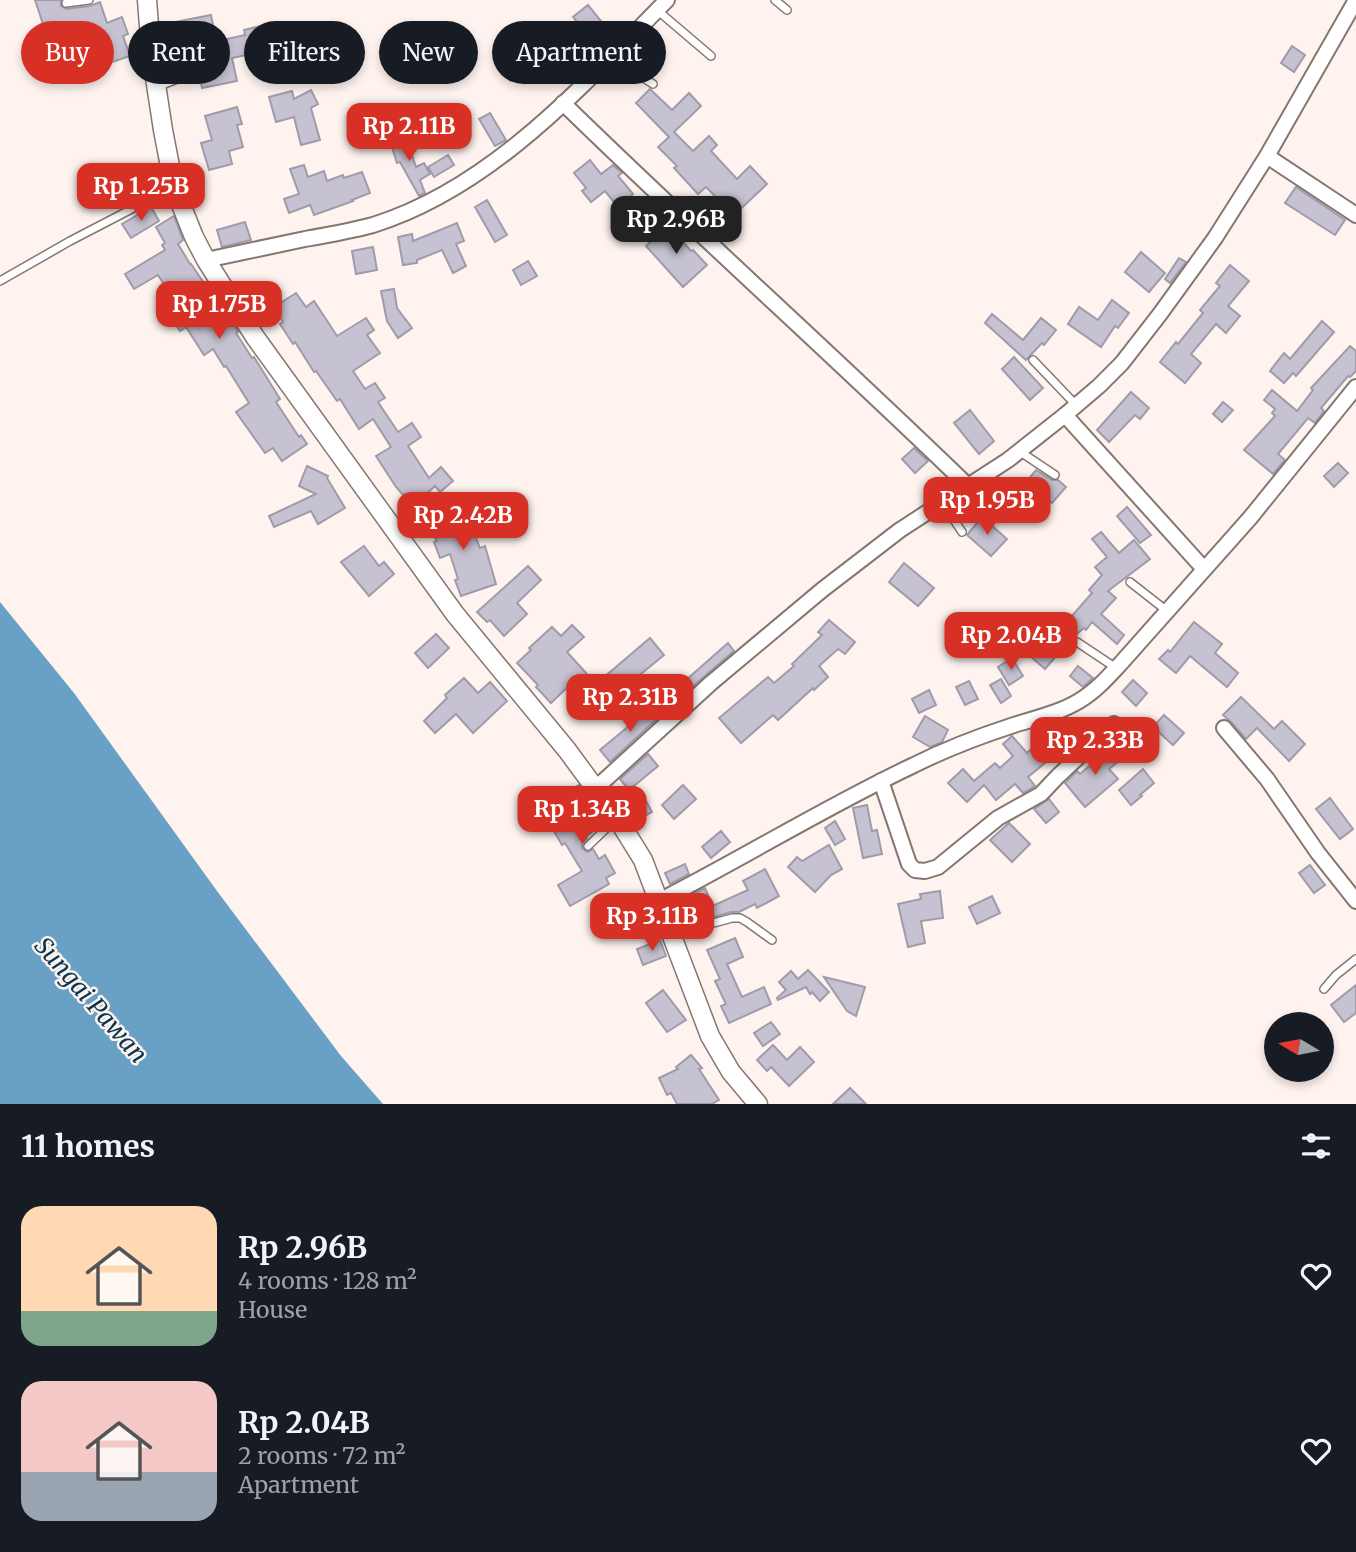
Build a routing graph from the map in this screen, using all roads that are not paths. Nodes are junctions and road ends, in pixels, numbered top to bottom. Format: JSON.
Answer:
{"nodes":[{"id":1,"x":89,"y":0,"type":"edge"},
{"id":2,"x":147,"y":0,"type":"edge"},
{"id":3,"x":775,"y":0,"type":"edge"},
{"id":4,"x":1356,"y":0,"type":"edge"},
{"id":5,"x":66,"y":3,"type":"dead end"},
{"id":6,"x":662,"y":5,"type":"edge"},
{"id":7,"x":787,"y":10,"type":"dead end"},
{"id":8,"x":647,"y":21,"type":"edge"},
{"id":9,"x":711,"y":56,"type":"dead end"},
{"id":10,"x":164,"y":84,"type":"edge"},
{"id":11,"x":583,"y":84,"type":"edge"},
{"id":12,"x":156,"y":87,"type":"junction"},
{"id":13,"x":563,"y":103,"type":"junction"},
{"id":14,"x":1267,"y":156,"type":"junction"},
{"id":15,"x":171,"y":169,"type":"junction"},
{"id":16,"x":138,"y":180,"type":"dead end"},
{"id":17,"x":174,"y":187,"type":"junction"},
{"id":18,"x":1356,"y":215,"type":"edge"},
{"id":19,"x":206,"y":260,"type":"junction"},
{"id":20,"x":0,"y":282,"type":"edge"},
{"id":21,"x":1033,"y":360,"type":"dead end"},
{"id":22,"x":1356,"y":387,"type":"edge"},
{"id":23,"x":1070,"y":410,"type":"junction"},
{"id":24,"x":1019,"y":451,"type":"junction"},
{"id":25,"x":1055,"y":475,"type":"dead end"},
{"id":26,"x":968,"y":486,"type":"junction"},
{"id":27,"x":943,"y":502,"type":"junction"},
{"id":28,"x":962,"y":531,"type":"dead end"},
{"id":29,"x":1203,"y":569,"type":"junction"},
{"id":30,"x":1130,"y":582,"type":"dead end"},
{"id":31,"x":1167,"y":611,"type":"junction"},
{"id":32,"x":1077,"y":642,"type":"dead end"},
{"id":33,"x":1116,"y":668,"type":"junction"},
{"id":34,"x":1114,"y":724,"type":"dead end"},
{"id":35,"x":1224,"y":727,"type":"dead end"},
{"id":36,"x":881,"y":780,"type":"junction"},
{"id":37,"x":596,"y":788,"type":"junction"},
{"id":38,"x":617,"y":818,"type":"junction"},
{"id":39,"x":588,"y":846,"type":"dead end"},
{"id":40,"x":659,"y":901,"type":"junction"},
{"id":41,"x":1356,"y":901,"type":"edge"},
{"id":42,"x":672,"y":934,"type":"junction"},
{"id":43,"x":772,"y":940,"type":"dead end"},
{"id":44,"x":1356,"y":959,"type":"edge"},
{"id":45,"x":1324,"y":989,"type":"dead end"},
{"id":46,"x":758,"y":1104,"type":"edge"}],
"edges":[{"from":1,"to":5,"type":"lane"},
{"from":2,"to":12,"type":"street"},
{"from":3,"to":7,"type":"lane"},
{"from":4,"to":14,"type":"street"},
{"from":6,"to":8,"type":"street"},
{"from":6,"to":9,"type":"lane"},
{"from":10,"to":12,"type":"lane"},
{"from":11,"to":13,"type":"street"},
{"from":12,"to":15,"type":"street"},
{"from":13,"to":19,"type":"street"},
{"from":13,"to":26,"type":"street"},
{"from":14,"to":18,"type":"street"},
{"from":14,"to":23,"type":"street"},
{"from":15,"to":16,"type":"lane"},
{"from":15,"to":17,"type":"street"},
{"from":17,"to":19,"type":"street"},
{"from":17,"to":20,"type":"lane"},
{"from":19,"to":37,"type":"street"},
{"from":21,"to":23,"type":"lane"},
{"from":22,"to":29,"type":"street"},
{"from":23,"to":24,"type":"street"},
{"from":23,"to":29,"type":"street"},
{"from":24,"to":25,"type":"lane"},
{"from":24,"to":26,"type":"street"},
{"from":26,"to":27,"type":"street"},
{"from":27,"to":28,"type":"lane"},
{"from":27,"to":37,"type":"street"},
{"from":29,"to":31,"type":"street"},
{"from":30,"to":31,"type":"lane"},
{"from":31,"to":33,"type":"street"},
{"from":32,"to":33,"type":"lane"},
{"from":33,"to":36,"type":"street"},
{"from":34,"to":36,"type":"street"},
{"from":35,"to":41,"type":"street"},
{"from":36,"to":40,"type":"street"},
{"from":37,"to":38,"type":"street"},
{"from":38,"to":39,"type":"lane"},
{"from":38,"to":40,"type":"street"},
{"from":40,"to":42,"type":"street"},
{"from":42,"to":43,"type":"lane"},
{"from":42,"to":46,"type":"street"},
{"from":44,"to":45,"type":"lane"}]}
